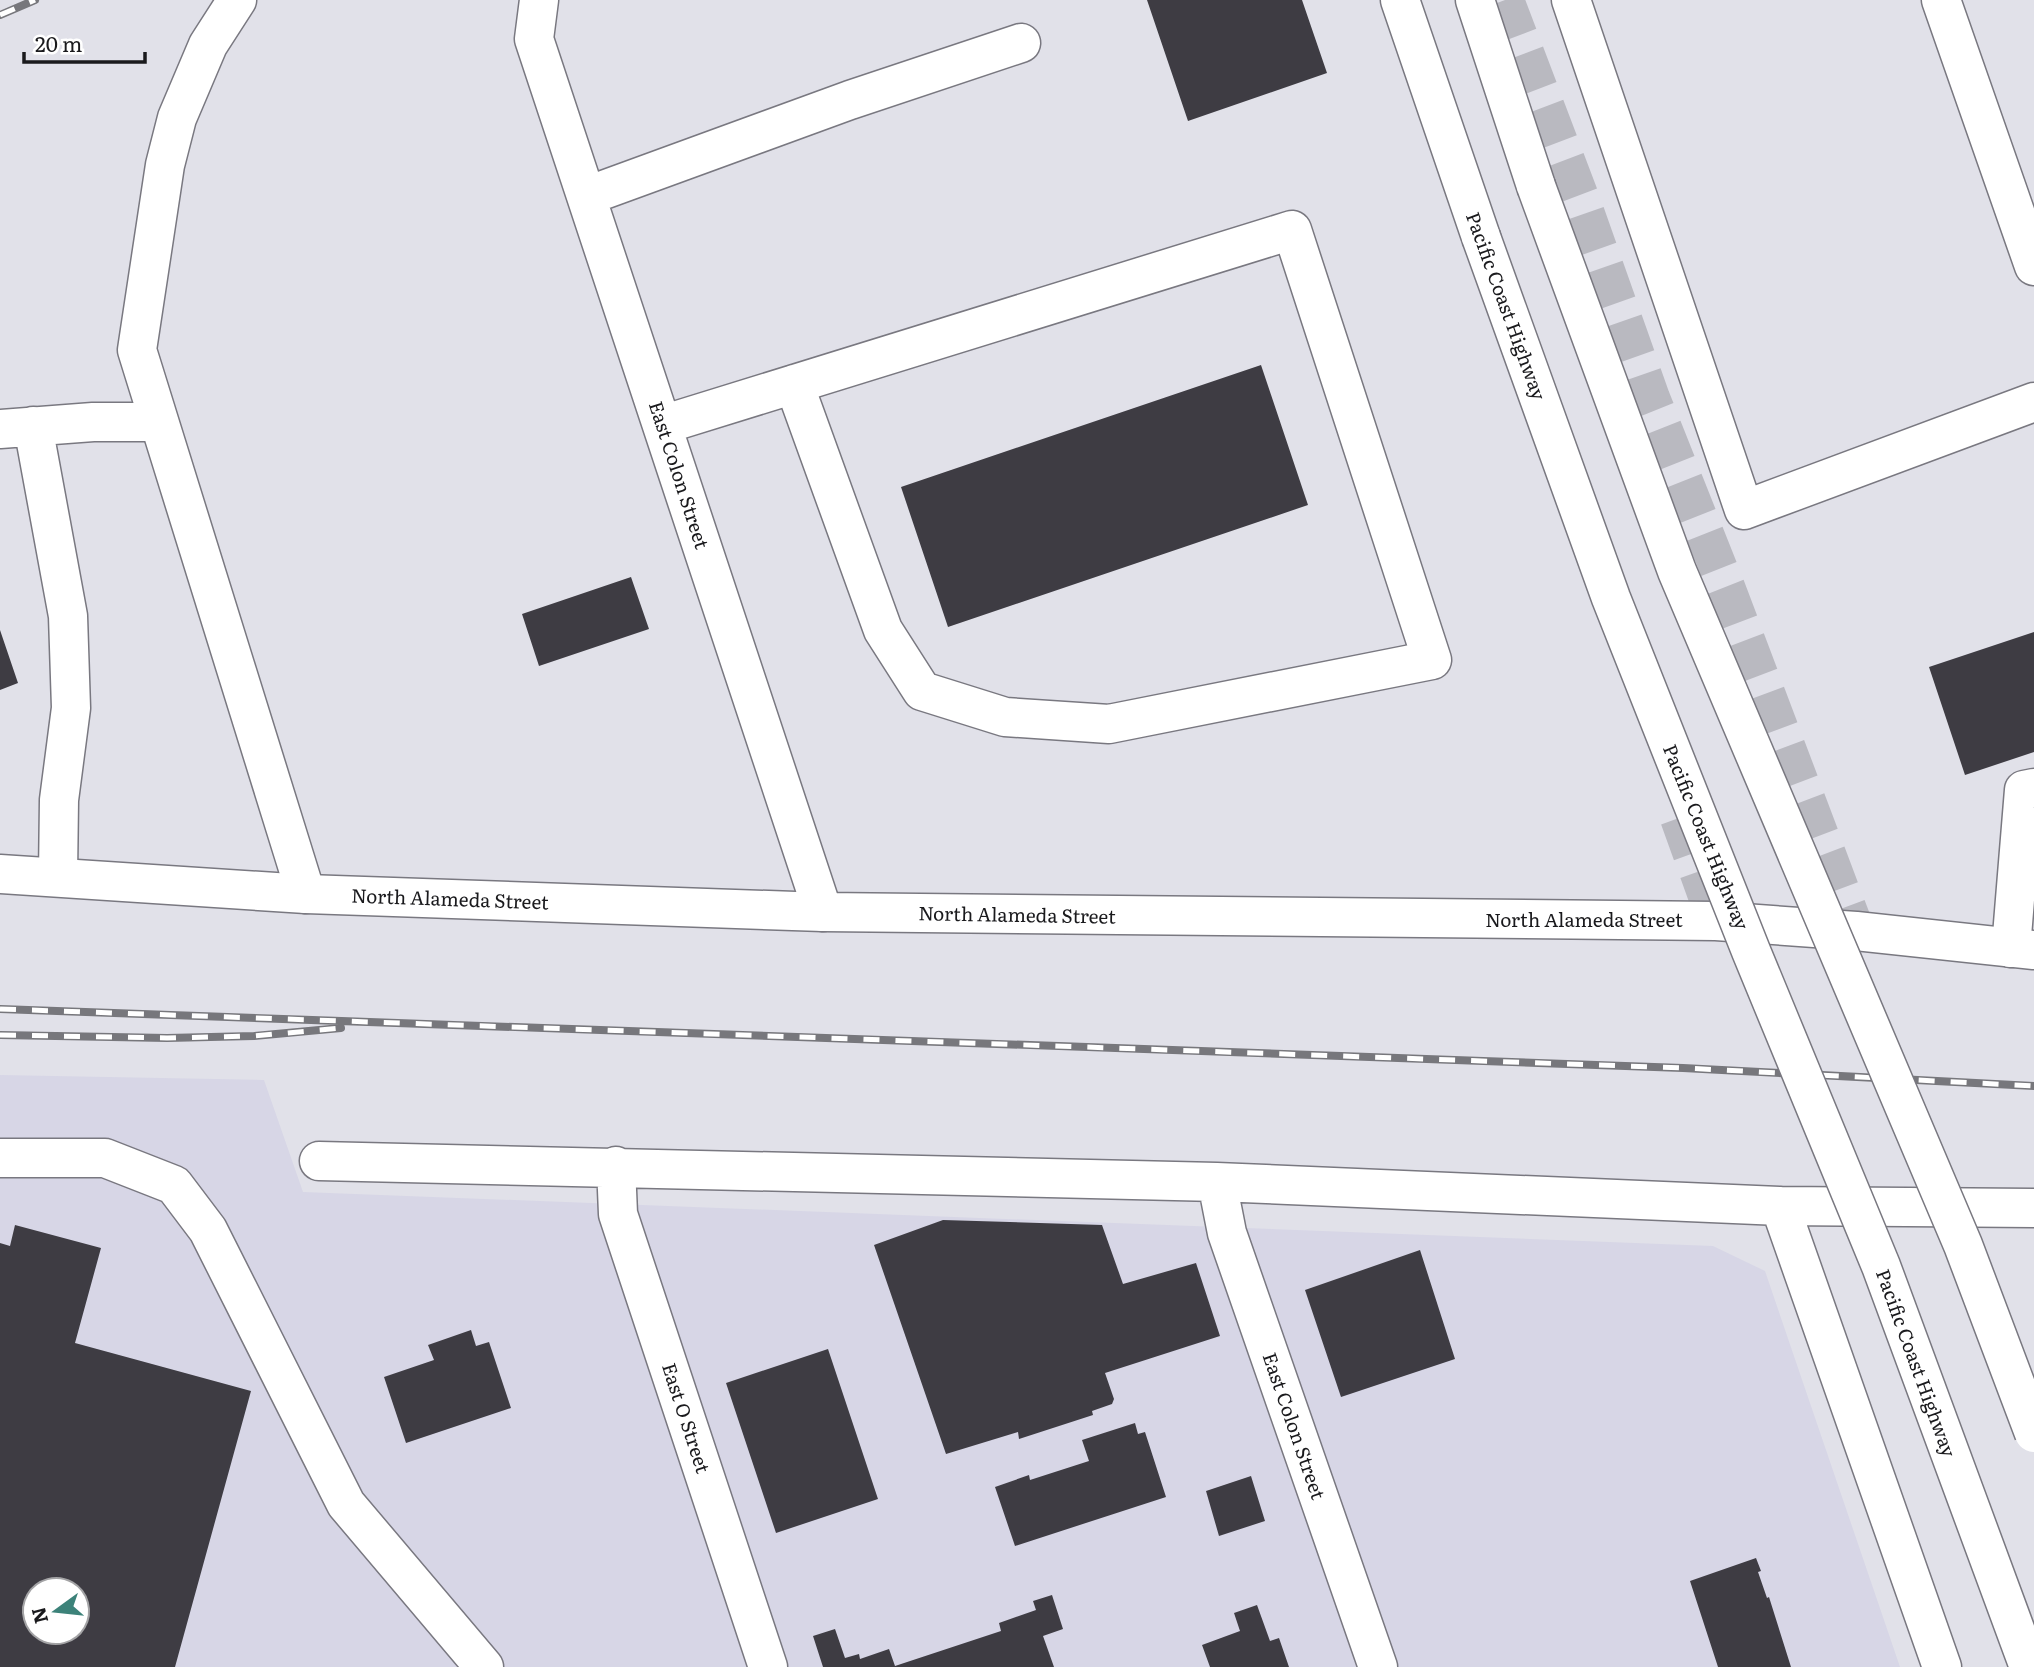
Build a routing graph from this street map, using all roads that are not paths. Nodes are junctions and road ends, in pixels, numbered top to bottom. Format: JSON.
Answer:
{"nodes":[{"id":1,"x":237,"y":0,"type":"edge"},
{"id":2,"x":538,"y":0,"type":"edge"},
{"id":3,"x":1400,"y":0,"type":"edge"},
{"id":4,"x":1475,"y":0,"type":"edge"},
{"id":5,"x":1571,"y":0,"type":"edge"},
{"id":6,"x":1941,"y":0,"type":"edge"},
{"id":7,"x":1021,"y":43,"type":"dead end"},
{"id":8,"x":587,"y":196,"type":"junction"},
{"id":9,"x":2034,"y":266,"type":"edge"},
{"id":10,"x":794,"y":384,"type":"junction"},
{"id":11,"x":2034,"y":402,"type":"edge"},
{"id":12,"x":158,"y":422,"type":"junction"},
{"id":13,"x":662,"y":425,"type":"junction"},
{"id":14,"x":17,"y":428,"type":"edge"},
{"id":15,"x":2034,"y":788,"type":"edge"},
{"id":16,"x":0,"y":874,"type":"edge"},
{"id":17,"x":58,"y":876,"type":"junction"},
{"id":18,"x":306,"y":894,"type":"junction"},
{"id":19,"x":823,"y":912,"type":"junction"},
{"id":20,"x":2022,"y":949,"type":"edge"},
{"id":21,"x":0,"y":1158,"type":"edge"},
{"id":22,"x":319,"y":1161,"type":"dead end"},
{"id":23,"x":617,"y":1166,"type":"junction"},
{"id":24,"x":1217,"y":1182,"type":"junction"},
{"id":25,"x":1780,"y":1206,"type":"junction"},
{"id":26,"x":2034,"y":1208,"type":"edge"},
{"id":27,"x":2034,"y":1433,"type":"edge"},
{"id":28,"x":484,"y":1667,"type":"edge"},
{"id":29,"x":768,"y":1667,"type":"edge"},
{"id":30,"x":1378,"y":1667,"type":"edge"},
{"id":31,"x":1942,"y":1667,"type":"edge"},
{"id":32,"x":2029,"y":1667,"type":"edge"}],
"edges":[{"from":1,"to":12,"type":"main road"},
{"from":2,"to":8,"type":"main road","name":"East Colon Street"},
{"from":3,"to":32,"type":"main road","name":"Pacific Coast Highway","bridge":true},
{"from":4,"to":27,"type":"main road","bridge":true},
{"from":5,"to":11,"type":"main road"},
{"from":6,"to":9,"type":"main road"},
{"from":7,"to":8,"type":"main road"},
{"from":8,"to":13,"type":"main road","name":"East Colon Street"},
{"from":10,"to":10,"type":"main road"},
{"from":10,"to":13,"type":"main road"},
{"from":12,"to":14,"type":"main road"},
{"from":12,"to":18,"type":"main road"},
{"from":13,"to":19,"type":"main road","name":"East Colon Street"},
{"from":14,"to":17,"type":"main road"},
{"from":15,"to":20,"type":"main road"},
{"from":16,"to":17,"type":"main road","name":"North Alameda Street"},
{"from":17,"to":18,"type":"main road","name":"North Alameda Street"},
{"from":18,"to":19,"type":"main road","name":"North Alameda Street"},
{"from":19,"to":20,"type":"main road","name":"North Alameda Street"},
{"from":21,"to":28,"type":"main road"},
{"from":22,"to":23,"type":"main road"},
{"from":23,"to":24,"type":"main road"},
{"from":23,"to":29,"type":"main road","name":"East O Street"},
{"from":24,"to":25,"type":"main road"},
{"from":24,"to":30,"type":"main road","name":"East Colon Street"},
{"from":25,"to":26,"type":"main road"},
{"from":25,"to":31,"type":"main road"}]}
